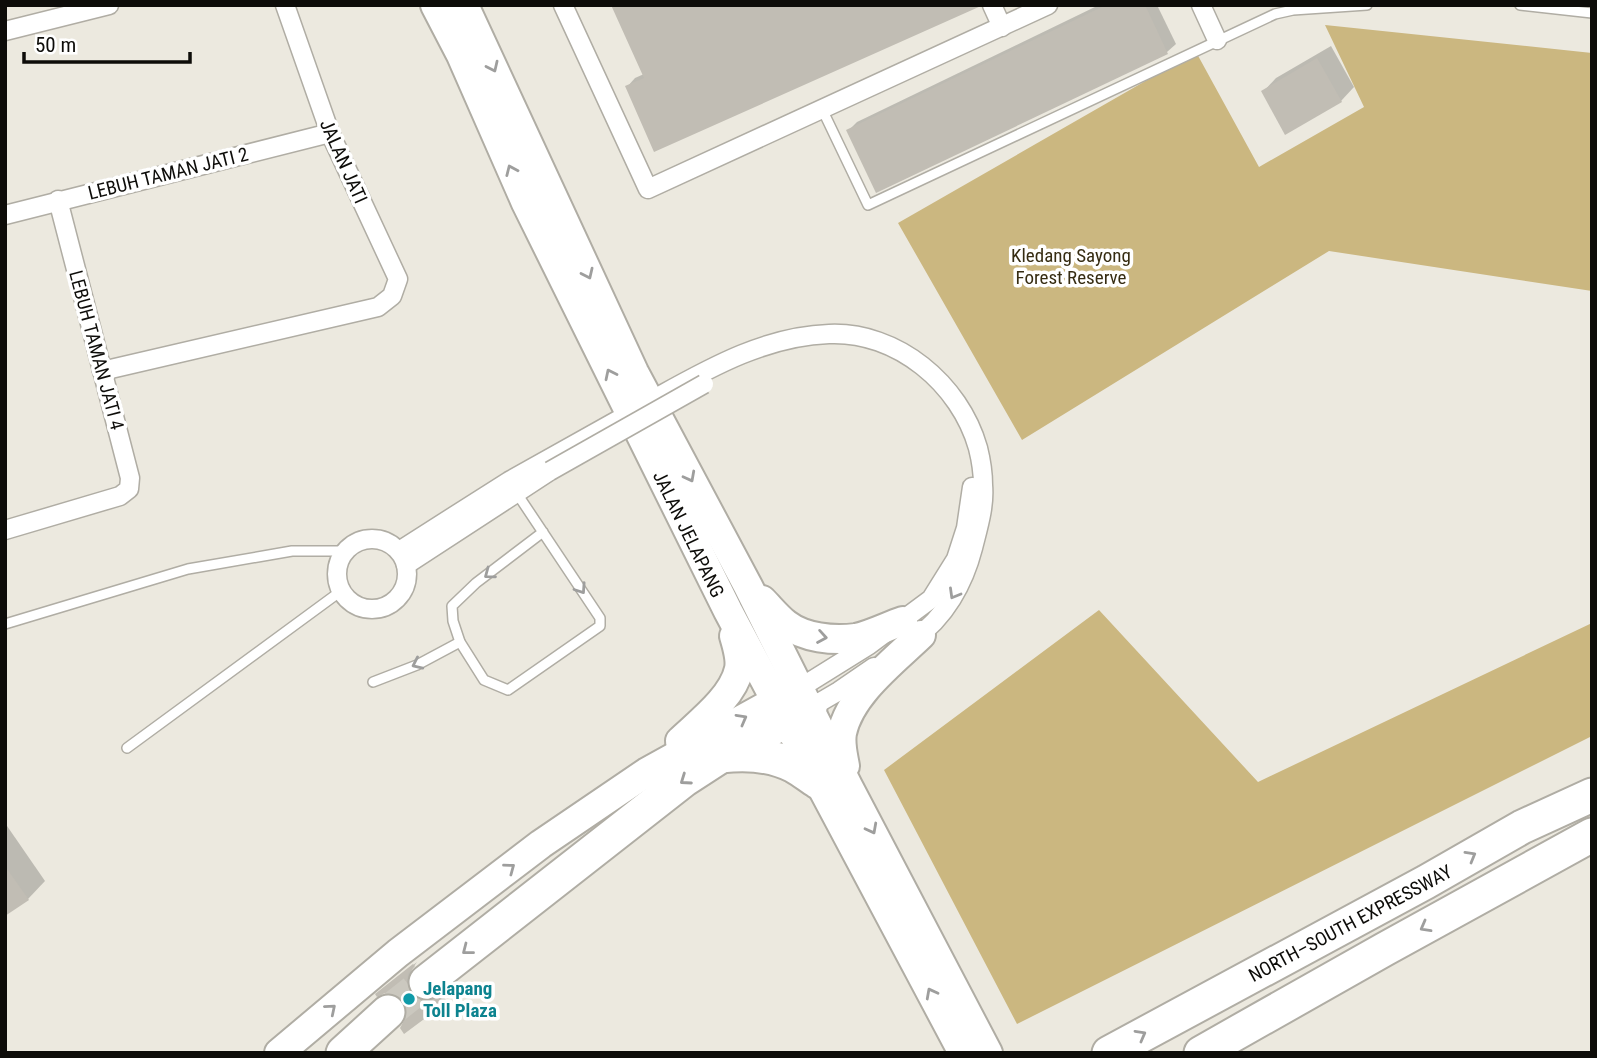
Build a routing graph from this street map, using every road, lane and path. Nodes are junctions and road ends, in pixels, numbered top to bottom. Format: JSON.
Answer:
{"nodes":[{"id":1,"x":109,"y":5,"type":"edge"},
{"id":2,"x":285,"y":5,"type":"edge"},
{"id":3,"x":435,"y":5,"type":"edge"},
{"id":4,"x":464,"y":5,"type":"edge"},
{"id":5,"x":563,"y":5,"type":"edge"},
{"id":6,"x":992,"y":5,"type":"edge"},
{"id":7,"x":1048,"y":5,"type":"edge"},
{"id":8,"x":1201,"y":5,"type":"edge"},
{"id":9,"x":1367,"y":5,"type":"edge"},
{"id":10,"x":1520,"y":5,"type":"edge"},
{"id":11,"x":1592,"y":13,"type":"edge"},
{"id":12,"x":1002,"y":27,"type":"junction"},
{"id":13,"x":5,"y":31,"type":"edge"},
{"id":14,"x":1217,"y":40,"type":"junction"},
{"id":15,"x":822,"y":109,"type":"junction"},
{"id":16,"x":330,"y":133,"type":"junction"},
{"id":17,"x":58,"y":200,"type":"junction"},
{"id":18,"x":5,"y":215,"type":"edge"},
{"id":19,"x":102,"y":371,"type":"junction"},
{"id":20,"x":516,"y":492,"type":"junction"},
{"id":21,"x":5,"y":530,"type":"edge"},
{"id":22,"x":543,"y":532,"type":"junction"},
{"id":23,"x":345,"y":551,"type":"junction"},
{"id":24,"x":402,"y":558,"type":"junction"},
{"id":25,"x":748,"y":586,"type":"junction"},
{"id":26,"x":341,"y":591,"type":"junction"},
{"id":27,"x":727,"y":611,"type":"junction"},
{"id":28,"x":5,"y":624,"type":"edge"},
{"id":29,"x":912,"y":628,"type":"junction"},
{"id":30,"x":460,"y":642,"type":"junction"},
{"id":31,"x":373,"y":682,"type":"dead end"},
{"id":32,"x":793,"y":704,"type":"junction"},
{"id":33,"x":127,"y":748,"type":"dead end"},
{"id":34,"x":721,"y":757,"type":"junction"},
{"id":35,"x":647,"y":772,"type":"junction"},
{"id":36,"x":833,"y":784,"type":"junction"},
{"id":37,"x":1592,"y":795,"type":"edge"},
{"id":38,"x":1592,"y":835,"type":"edge"},
{"id":39,"x":426,"y":982,"type":"tunnel mouth"},
{"id":40,"x":388,"y":1012,"type":"tunnel mouth"},
{"id":41,"x":279,"y":1053,"type":"edge"},
{"id":42,"x":343,"y":1053,"type":"edge"},
{"id":43,"x":963,"y":1053,"type":"edge"},
{"id":44,"x":988,"y":1053,"type":"edge"},
{"id":45,"x":1109,"y":1053,"type":"edge"},
{"id":46,"x":1201,"y":1053,"type":"edge"}],
"edges":[{"from":1,"to":13,"type":"street"},
{"from":2,"to":16,"type":"street","name":"JALAN JATI"},
{"from":27,"to":3,"type":"main road","name":"JALAN JELAPANG","one_way":true},
{"from":4,"to":25,"type":"main road","name":"JALAN JELAPANG","one_way":true},
{"from":5,"to":15,"type":"street"},
{"from":6,"to":12,"type":"street"},
{"from":7,"to":12,"type":"street"},
{"from":8,"to":14,"type":"street"},
{"from":9,"to":14,"type":"lane"},
{"from":10,"to":11,"type":"lane"},
{"from":12,"to":15,"type":"street"},
{"from":14,"to":15,"type":"lane"},
{"from":16,"to":17,"type":"street","name":"LEBUH TAMAN JATI 2"},
{"from":16,"to":19,"type":"street","name":"JALAN JATI"},
{"from":17,"to":18,"type":"street","name":"LEBUH TAMAN JATI 2"},
{"from":17,"to":19,"type":"street","name":"LEBUH TAMAN JATI 4"},
{"from":19,"to":21,"type":"street","name":"LEBUH TAMAN JATI 4"},
{"from":20,"to":22,"type":"lane"},
{"from":20,"to":24,"type":"street"},
{"from":20,"to":29,"type":"street","bridge":true},
{"from":22,"to":30,"type":"lane","one_way":true},
{"from":22,"to":30,"type":"lane","one_way":true},
{"from":23,"to":24,"type":"street"},
{"from":23,"to":26,"type":"street"},
{"from":23,"to":28,"type":"lane"},
{"from":24,"to":26,"type":"street"},
{"from":24,"to":29,"type":"street","one_way":true},
{"from":25,"to":29,"type":"main road","one_way":true},
{"from":25,"to":32,"type":"main road","name":"JALAN JELAPANG"},
{"from":26,"to":33,"type":"lane"},
{"from":27,"to":32,"type":"main road","name":"JALAN JELAPANG"},
{"from":27,"to":35,"type":"main road"},
{"from":29,"to":32,"type":"street"},
{"from":29,"to":36,"type":"main road"},
{"from":30,"to":31,"type":"lane","one_way":true},
{"from":32,"to":34,"type":"highway"},
{"from":35,"to":32,"type":"main road","one_way":true},
{"from":32,"to":36,"type":"main road","name":"JALAN JELAPANG"},
{"from":34,"to":36,"type":"highway"},
{"from":34,"to":39,"type":"highway","one_way":true},
{"from":41,"to":35,"type":"main road","one_way":true},
{"from":43,"to":36,"type":"main road","name":"JALAN JELAPANG","one_way":true},
{"from":36,"to":44,"type":"main road","name":"JALAN JELAPANG","one_way":true},
{"from":45,"to":37,"type":"highway","name":"NORTH–SOUTH EXPRESSWAY","one_way":true},
{"from":38,"to":46,"type":"highway","name":"NORTH–SOUTH EXPRESSWAY","one_way":true},
{"from":40,"to":42,"type":"highway"}]}
